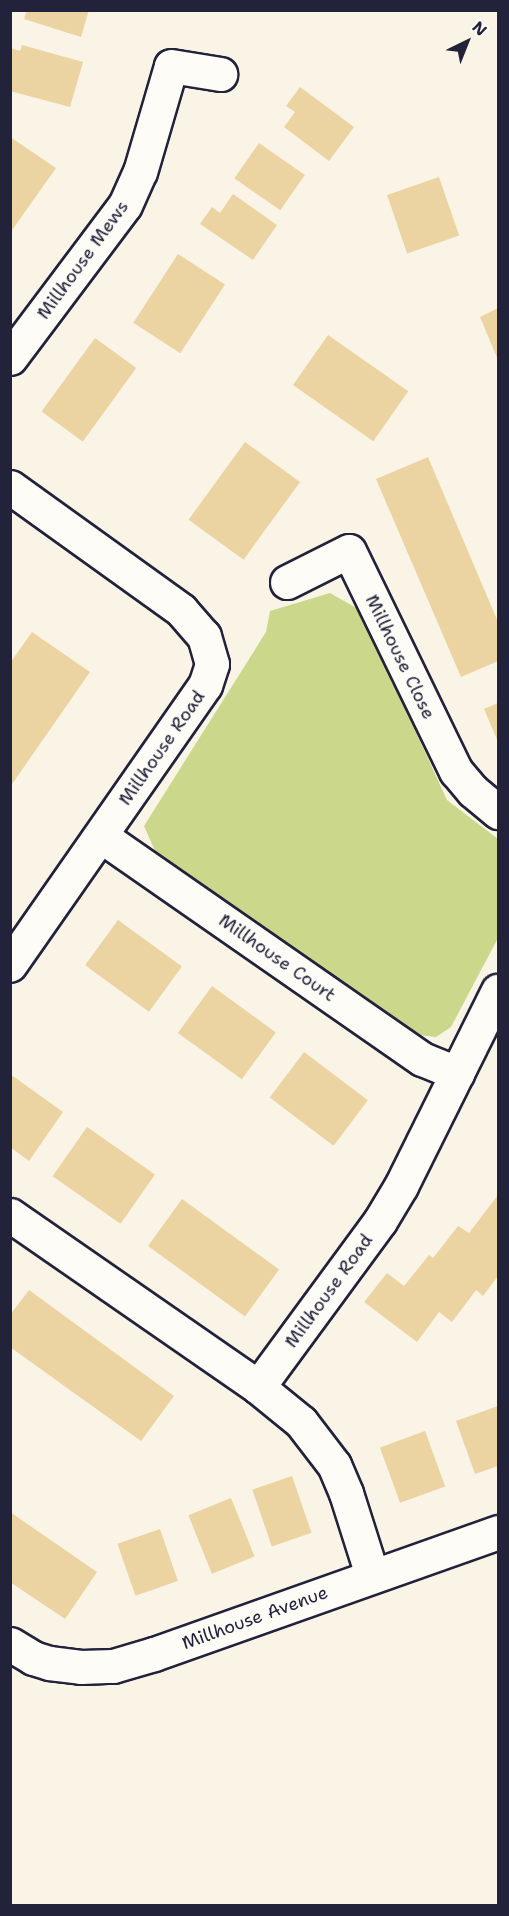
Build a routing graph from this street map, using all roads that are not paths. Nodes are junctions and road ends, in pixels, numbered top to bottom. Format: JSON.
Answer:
{"nodes":[{"id":1,"x":220,"y":74,"type":"dead end"},
{"id":2,"x":10,"y":358,"type":"edge"},
{"id":3,"x":10,"y":487,"type":"edge"},
{"id":4,"x":286,"y":582,"type":"dead end"},
{"id":5,"x":498,"y":812,"type":"edge"},
{"id":6,"x":101,"y":836,"type":"junction"},
{"id":7,"x":10,"y":965,"type":"edge"},
{"id":8,"x":498,"y":991,"type":"edge"},
{"id":9,"x":457,"y":1073,"type":"junction"},
{"id":10,"x":10,"y":1215,"type":"edge"},
{"id":11,"x":258,"y":1387,"type":"junction"},
{"id":12,"x":498,"y":1532,"type":"edge"},
{"id":13,"x":372,"y":1575,"type":"junction"},
{"id":14,"x":10,"y":1644,"type":"edge"}],
"edges":[{"from":1,"to":2,"type":"street","name":"Millhouse Mews"},
{"from":3,"to":6,"type":"street","name":"Millhouse Road"},
{"from":4,"to":5,"type":"street","name":"Millhouse Close"},
{"from":6,"to":7,"type":"street","name":"Millhouse Road"},
{"from":6,"to":9,"type":"street","name":"Millhouse Court"},
{"from":8,"to":9,"type":"street","name":"Millhouse Road"},
{"from":9,"to":11,"type":"street","name":"Millhouse Road"},
{"from":10,"to":11,"type":"street"},
{"from":11,"to":13,"type":"street"},
{"from":12,"to":13,"type":"street","name":"Millhouse Avenue"},
{"from":13,"to":14,"type":"street","name":"Millhouse Avenue"}]}
